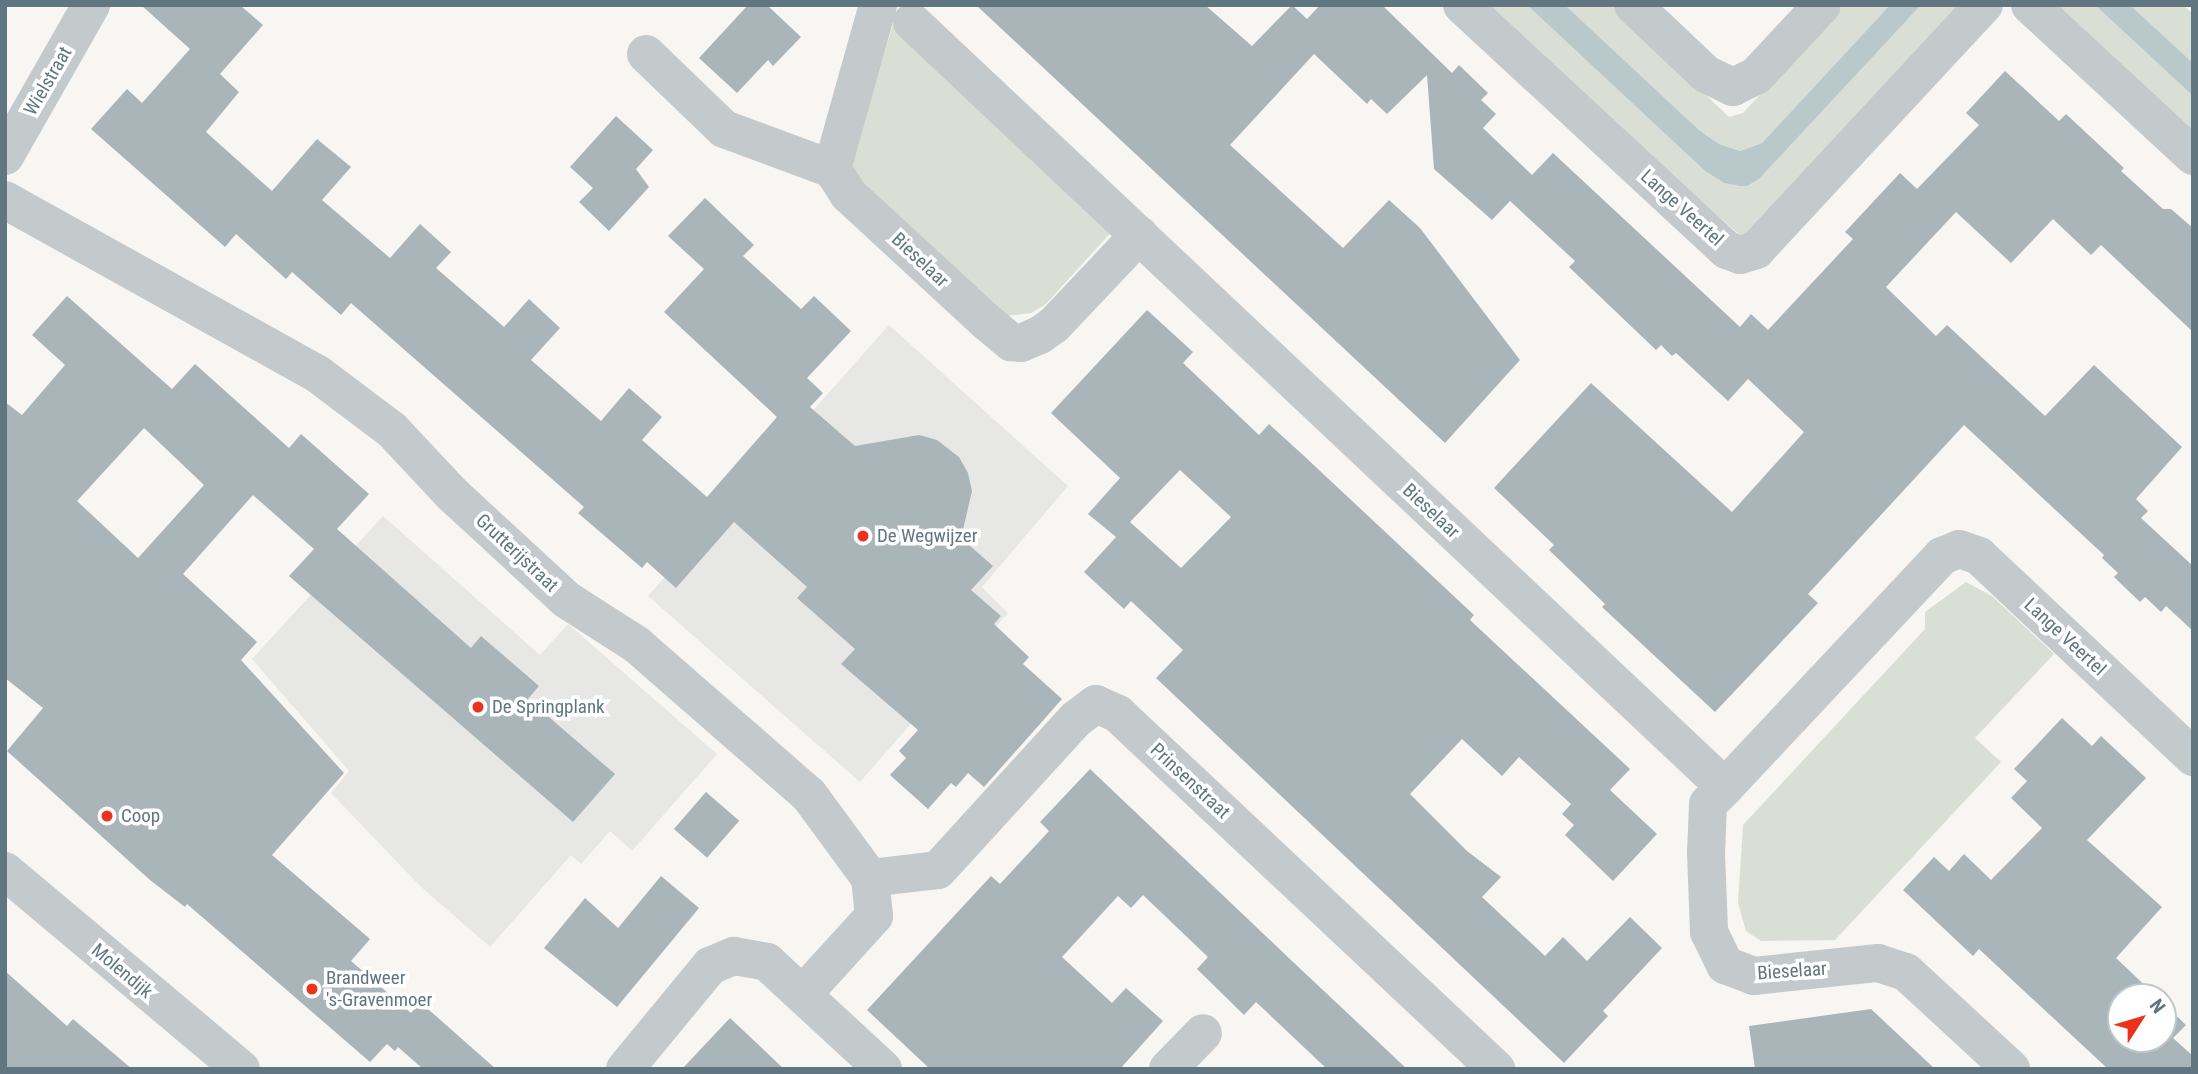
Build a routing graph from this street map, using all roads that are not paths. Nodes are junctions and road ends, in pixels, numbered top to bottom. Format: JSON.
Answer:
{"nodes":[{"id":1,"x":91,"y":5,"type":"edge"},
{"id":2,"x":878,"y":5,"type":"edge"},
{"id":3,"x":1462,"y":5,"type":"edge"},
{"id":4,"x":1633,"y":5,"type":"edge"},
{"id":5,"x":1822,"y":5,"type":"edge"},
{"id":6,"x":1984,"y":5,"type":"edge"},
{"id":7,"x":2030,"y":5,"type":"edge"},
{"id":8,"x":912,"y":22,"type":"dead end"},
{"id":9,"x":646,"y":54,"type":"dead end"},
{"id":10,"x":5,"y":156,"type":"edge"},
{"id":11,"x":2193,"y":156,"type":"edge"},
{"id":12,"x":832,"y":169,"type":"junction"},
{"id":13,"x":5,"y":200,"type":"edge"},
{"id":14,"x":1139,"y":235,"type":"junction"},
{"id":15,"x":1872,"y":630,"type":"joint"},
{"id":16,"x":2193,"y":757,"type":"edge"},
{"id":17,"x":1725,"y":787,"type":"junction"},
{"id":18,"x":5,"y":872,"type":"edge"},
{"id":19,"x":870,"y":878,"type":"junction"},
{"id":20,"x":803,"y":994,"type":"junction"},
{"id":21,"x":1202,"y":1033,"type":"dead end"},
{"id":22,"x":241,"y":1069,"type":"edge"},
{"id":23,"x":625,"y":1069,"type":"edge"},
{"id":24,"x":883,"y":1069,"type":"edge"},
{"id":25,"x":1168,"y":1069,"type":"edge"},
{"id":26,"x":1496,"y":1069,"type":"edge"},
{"id":27,"x":2011,"y":1069,"type":"edge"}],
"edges":[{"from":1,"to":10,"type":"street","name":"Wielstraat"},
{"from":2,"to":12,"type":"street"},
{"from":3,"to":6,"type":"street","name":"Lange Veertel"},
{"from":4,"to":5,"type":"street"},
{"from":7,"to":11,"type":"street"},
{"from":8,"to":14,"type":"street","name":"Bieselaar"},
{"from":9,"to":12,"type":"street"},
{"from":12,"to":14,"type":"street","name":"Bieselaar"},
{"from":13,"to":19,"type":"street","name":"Grutterijstraat"},
{"from":14,"to":17,"type":"street","name":"Bieselaar"},
{"from":15,"to":16,"type":"street","name":"Lange Veertel"},
{"from":15,"to":17,"type":"street","name":"Bieselaar"},
{"from":17,"to":27,"type":"street","name":"Bieselaar"},
{"from":18,"to":22,"type":"street","name":"Molendijk"},
{"from":19,"to":20,"type":"street"},
{"from":19,"to":26,"type":"street","name":"Prinsenstraat"},
{"from":20,"to":23,"type":"street"},
{"from":20,"to":24,"type":"street"},
{"from":21,"to":25,"type":"street"}]}
